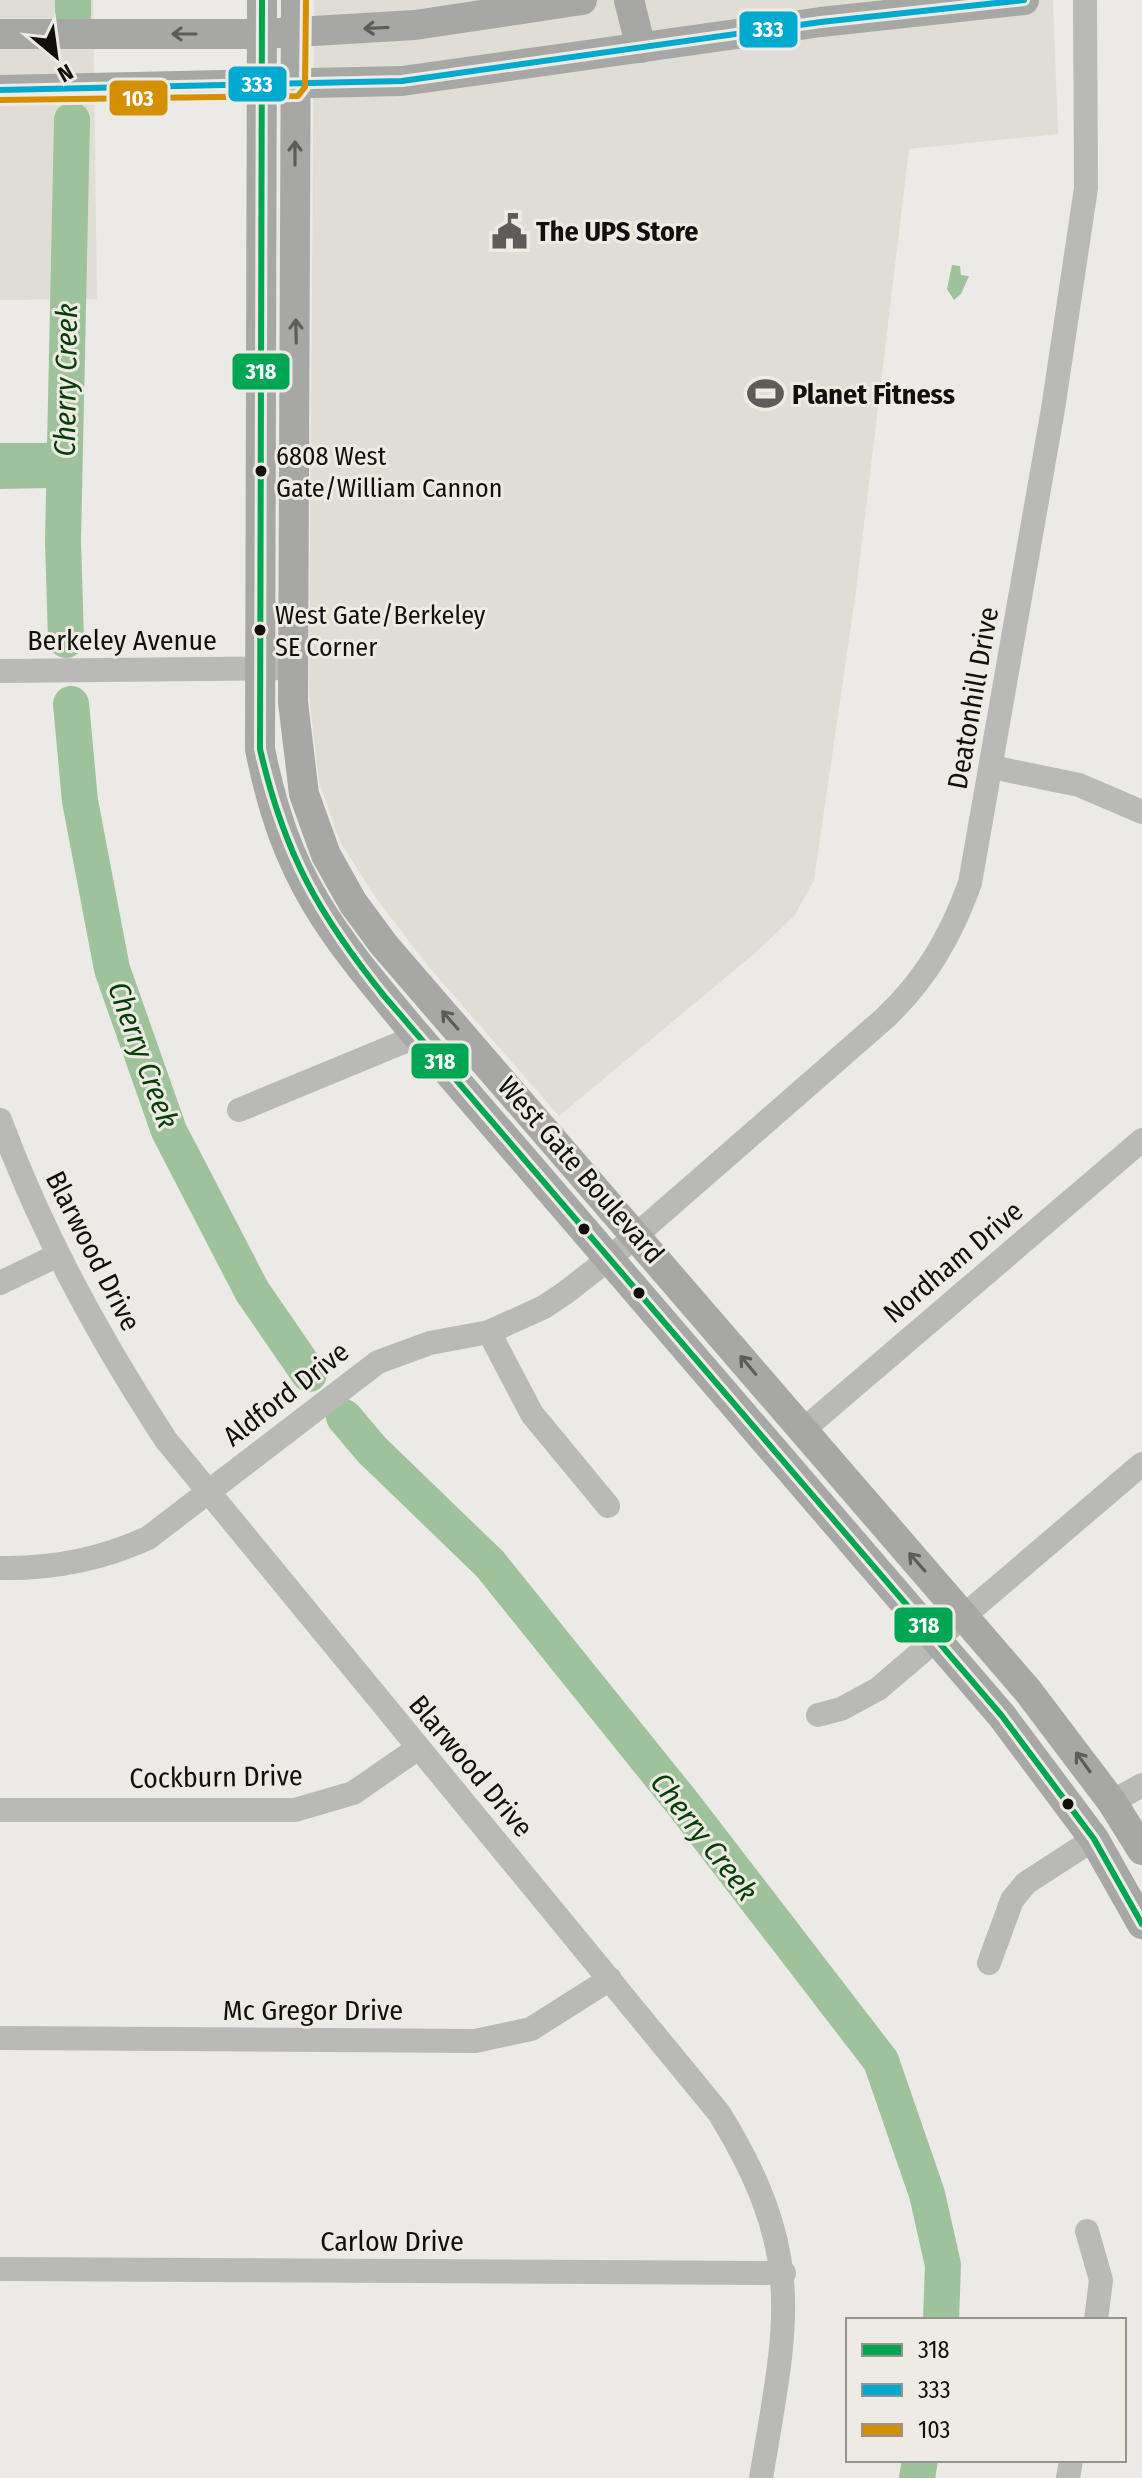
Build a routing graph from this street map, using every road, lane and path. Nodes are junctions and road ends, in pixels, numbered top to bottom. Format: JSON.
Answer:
{"nodes":[{"id":1,"x":262,"y":0,"type":"edge"},
{"id":2,"x":296,"y":0,"type":"edge"},
{"id":3,"x":582,"y":0,"type":"edge"},
{"id":4,"x":629,"y":0,"type":"edge"},
{"id":5,"x":1024,"y":0,"type":"edge"},
{"id":6,"x":1085,"y":0,"type":"edge"},
{"id":7,"x":295,"y":32,"type":"junction"},
{"id":8,"x":0,"y":34,"type":"edge"},
{"id":9,"x":262,"y":34,"type":"junction"},
{"id":10,"x":641,"y":48,"type":"junction"},
{"id":11,"x":261,"y":86,"type":"junction"},
{"id":12,"x":295,"y":86,"type":"junction"},
{"id":13,"x":0,"y":90,"type":"edge"},
{"id":14,"x":297,"y":437,"type":"junction"},
{"id":15,"x":258,"y":440,"type":"junction"},
{"id":16,"x":258,"y":668,"type":"junction"},
{"id":17,"x":293,"y":668,"type":"junction"},
{"id":18,"x":0,"y":671,"type":"edge"},
{"id":19,"x":992,"y":767,"type":"junction"},
{"id":20,"x":1142,"y":812,"type":"edge"},
{"id":21,"x":414,"y":1032,"type":"junction"},
{"id":22,"x":239,"y":1110,"type":"dead end"},
{"id":23,"x":0,"y":1120,"type":"edge"},
{"id":24,"x":1142,"y":1140,"type":"edge"},
{"id":25,"x":636,"y":1235,"type":"junction"},
{"id":26,"x":56,"y":1256,"type":"junction"},
{"id":27,"x":610,"y":1258,"type":"junction"},
{"id":28,"x":0,"y":1283,"type":"edge"},
{"id":29,"x":489,"y":1332,"type":"junction"},
{"id":30,"x":803,"y":1430,"type":"junction"},
{"id":31,"x":1142,"y":1464,"type":"edge"},
{"id":32,"x":207,"y":1493,"type":"junction"},
{"id":33,"x":608,"y":1506,"type":"dead end"},
{"id":34,"x":0,"y":1568,"type":"edge"},
{"id":35,"x":965,"y":1617,"type":"junction"},
{"id":36,"x":937,"y":1640,"type":"junction"},
{"id":37,"x":818,"y":1715,"type":"dead end"},
{"id":38,"x":417,"y":1749,"type":"junction"},
{"id":39,"x":1142,"y":1785,"type":"edge"},
{"id":40,"x":1112,"y":1802,"type":"junction"},
{"id":41,"x":0,"y":1810,"type":"edge"},
{"id":42,"x":1094,"y":1839,"type":"junction"},
{"id":43,"x":1142,"y":1850,"type":"edge"},
{"id":44,"x":1142,"y":1924,"type":"edge"},
{"id":45,"x":989,"y":1963,"type":"dead end"},
{"id":46,"x":610,"y":1979,"type":"junction"},
{"id":47,"x":0,"y":2038,"type":"edge"},
{"id":48,"x":1087,"y":2231,"type":"dead end"},
{"id":49,"x":0,"y":2269,"type":"edge"},
{"id":50,"x":784,"y":2273,"type":"junction"},
{"id":51,"x":1096,"y":2318,"type":"edge"},
{"id":52,"x":761,"y":2478,"type":"edge"}],
"edges":[{"from":1,"to":9,"type":"main road","name":"West Gate Boulevard"},
{"from":2,"to":7,"type":"main road","name":"West Gate Boulevard"},
{"from":3,"to":7,"type":"main road","one_way":true},
{"from":4,"to":10,"type":"main road"},
{"from":5,"to":10,"type":"main road"},
{"from":6,"to":19,"type":"street","name":"Deatonhill Drive"},
{"from":7,"to":9,"type":"main road"},
{"from":7,"to":12,"type":"main road","name":"West Gate Boulevard"},
{"from":9,"to":8,"type":"main road","one_way":true},
{"from":9,"to":11,"type":"main road","name":"West Gate Boulevard"},
{"from":10,"to":12,"type":"main road"},
{"from":11,"to":12,"type":"main road"},
{"from":11,"to":13,"type":"main road"},
{"from":11,"to":15,"type":"main road","name":"West Gate Boulevard"},
{"from":14,"to":12,"type":"main road","name":"West Gate Boulevard","one_way":true},
{"from":14,"to":15,"type":"main road"},
{"from":14,"to":17,"type":"main road","name":"West Gate Boulevard"},
{"from":15,"to":16,"type":"main road","name":"West Gate Boulevard"},
{"from":16,"to":17,"type":"street","name":"Berkeley Avenue"},
{"from":16,"to":18,"type":"street","name":"Berkeley Avenue"},
{"from":16,"to":21,"type":"main road","name":"West Gate Boulevard"},
{"from":25,"to":17,"type":"main road","name":"West Gate Boulevard","one_way":true},
{"from":19,"to":20,"type":"street"},
{"from":19,"to":25,"type":"street","name":"Deatonhill Drive"},
{"from":21,"to":22,"type":"street"},
{"from":21,"to":27,"type":"main road","name":"West Gate Boulevard"},
{"from":23,"to":26,"type":"street","name":"Blarwood Drive"},
{"from":24,"to":30,"type":"street","name":"Nordham Drive"},
{"from":25,"to":27,"type":"street","name":"Deatonhill Drive"},
{"from":30,"to":25,"type":"main road","name":"West Gate Boulevard","one_way":true},
{"from":26,"to":28,"type":"street"},
{"from":26,"to":32,"type":"street","name":"Blarwood Drive"},
{"from":27,"to":29,"type":"street","name":"Aldford Drive"},
{"from":27,"to":36,"type":"main road","name":"West Gate Boulevard"},
{"from":29,"to":32,"type":"street","name":"Aldford Drive"},
{"from":29,"to":33,"type":"street"},
{"from":35,"to":30,"type":"main road","name":"West Gate Boulevard","one_way":true},
{"from":31,"to":35,"type":"street"},
{"from":32,"to":34,"type":"street","name":"Aldford Drive"},
{"from":32,"to":38,"type":"street","name":"Blarwood Drive"},
{"from":35,"to":36,"type":"street"},
{"from":40,"to":35,"type":"main road","name":"West Gate Boulevard","one_way":true},
{"from":36,"to":37,"type":"street"},
{"from":36,"to":42,"type":"main road","name":"West Gate Boulevard"},
{"from":38,"to":41,"type":"street","name":"Cockburn Drive"},
{"from":38,"to":46,"type":"street","name":"Blarwood Drive"},
{"from":39,"to":40,"type":"street"},
{"from":40,"to":43,"type":"main road","name":"West Gate Boulevard"},
{"from":42,"to":44,"type":"main road","name":"West Gate Boulevard"},
{"from":42,"to":45,"type":"street"},
{"from":46,"to":47,"type":"street","name":"Mc Gregor Drive"},
{"from":46,"to":50,"type":"street","name":"Blarwood Drive"},
{"from":48,"to":51,"type":"street"},
{"from":49,"to":50,"type":"street","name":"Carlow Drive"},
{"from":50,"to":52,"type":"street","name":"Blarwood Drive"}]}
